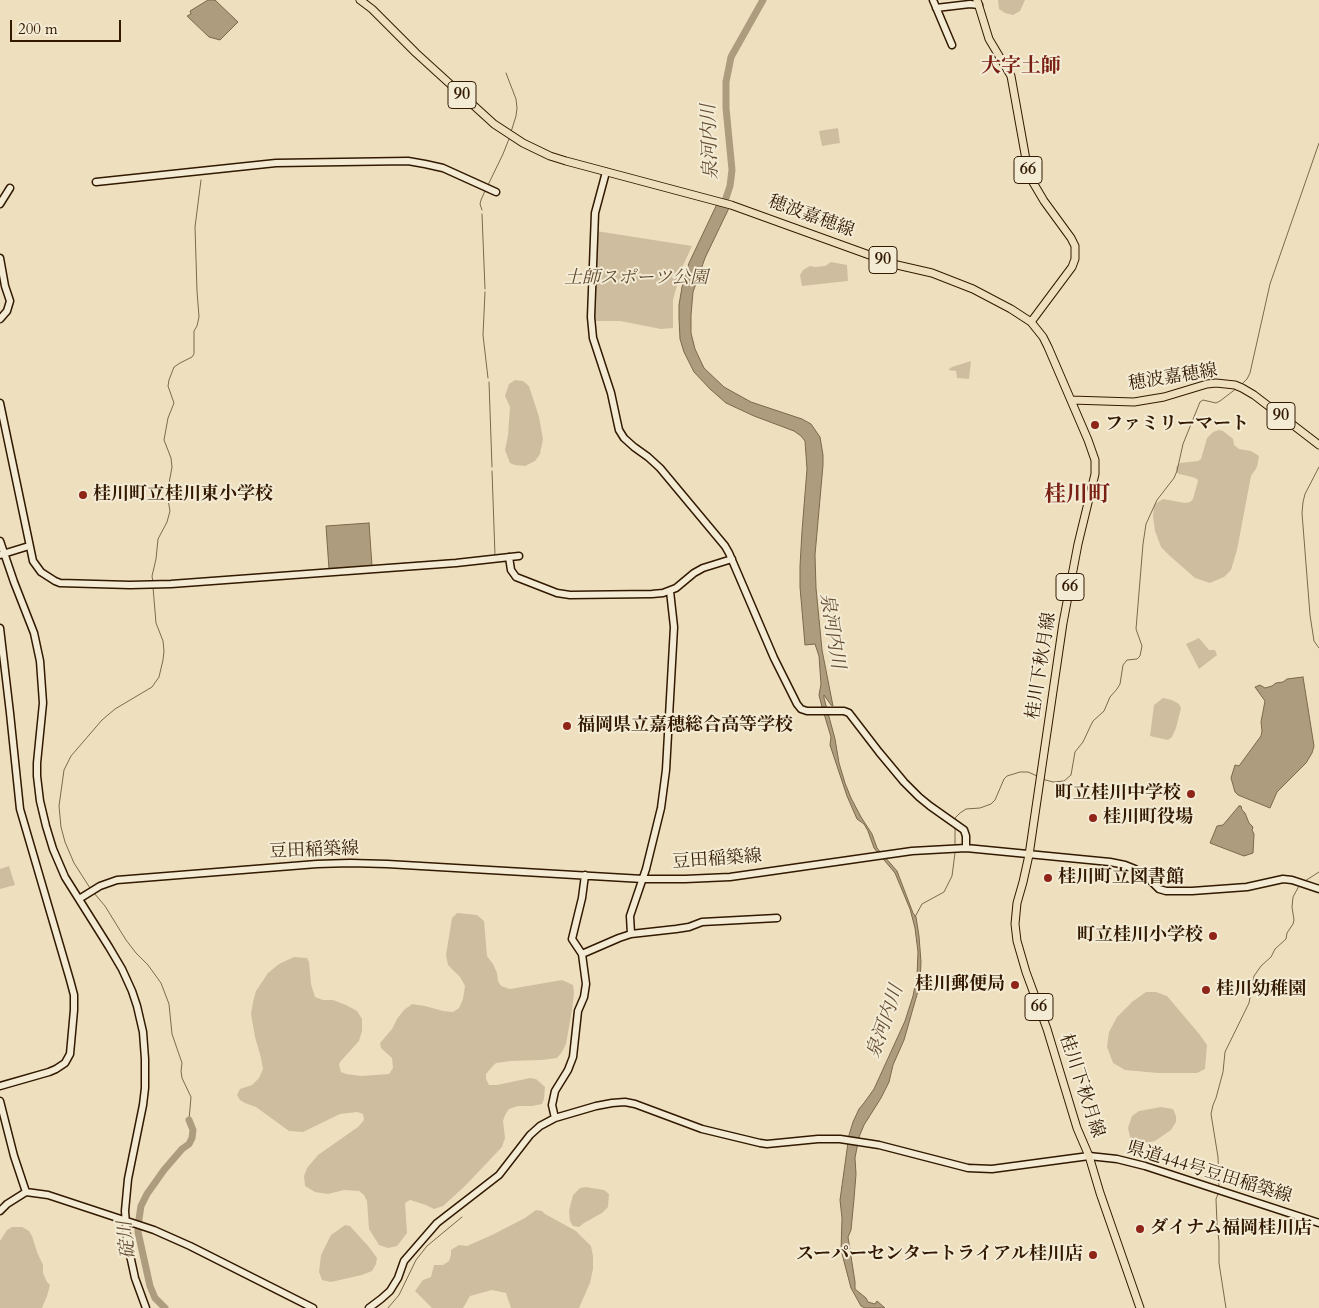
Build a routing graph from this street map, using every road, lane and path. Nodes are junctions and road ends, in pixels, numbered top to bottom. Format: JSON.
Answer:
{"nodes":[{"id":1,"x":360,"y":0,"type":"edge"},
{"id":2,"x":932,"y":0,"type":"edge"},
{"id":3,"x":978,"y":2,"type":"edge"},
{"id":4,"x":936,"y":8,"type":"junction"},
{"id":5,"x":952,"y":46,"type":"dead end"},
{"id":6,"x":606,"y":172,"type":"junction"},
{"id":7,"x":96,"y":182,"type":"dead end"},
{"id":8,"x":10,"y":188,"type":"dead end"},
{"id":9,"x":496,"y":192,"type":"dead end"},
{"id":10,"x":0,"y":204,"type":"edge"},
{"id":11,"x":0,"y":258,"type":"edge"},
{"id":12,"x":0,"y":319,"type":"edge"},
{"id":13,"x":1031,"y":322,"type":"junction"},
{"id":14,"x":1071,"y":400,"type":"junction"},
{"id":15,"x":0,"y":403,"type":"edge"},
{"id":16,"x":1319,"y":445,"type":"edge"},
{"id":17,"x":0,"y":541,"type":"edge"},
{"id":18,"x":29,"y":546,"type":"junction"},
{"id":19,"x":2,"y":555,"type":"edge"},
{"id":20,"x":519,"y":556,"type":"dead end"},
{"id":21,"x":509,"y":557,"type":"junction"},
{"id":22,"x":732,"y":559,"type":"junction"},
{"id":23,"x":670,"y":591,"type":"junction"},
{"id":24,"x":0,"y":628,"type":"edge"},
{"id":25,"x":966,"y":848,"type":"junction"},
{"id":26,"x":1029,"y":855,"type":"junction"},
{"id":27,"x":585,"y":875,"type":"junction"},
{"id":28,"x":643,"y":879,"type":"junction"},
{"id":29,"x":1319,"y":889,"type":"edge"},
{"id":30,"x":78,"y":899,"type":"junction"},
{"id":31,"x":777,"y":918,"type":"dead end"},
{"id":32,"x":632,"y":934,"type":"junction"},
{"id":33,"x":582,"y":954,"type":"junction"},
{"id":34,"x":0,"y":1086,"type":"edge"},
{"id":35,"x":0,"y":1101,"type":"edge"},
{"id":36,"x":555,"y":1118,"type":"junction"},
{"id":37,"x":1089,"y":1156,"type":"junction"},
{"id":38,"x":26,"y":1192,"type":"junction"},
{"id":39,"x":0,"y":1211,"type":"edge"},
{"id":40,"x":129,"y":1222,"type":"junction"},
{"id":41,"x":1319,"y":1223,"type":"edge"},
{"id":42,"x":146,"y":1308,"type":"edge"},
{"id":43,"x":313,"y":1308,"type":"edge"},
{"id":44,"x":369,"y":1308,"type":"edge"},
{"id":45,"x":1140,"y":1308,"type":"edge"}],
"edges":[{"from":1,"to":6,"type":"main road","number":"90"},
{"from":2,"to":4,"type":"street"},
{"from":3,"to":4,"type":"street"},
{"from":3,"to":13,"type":"main road","number":"66"},
{"from":4,"to":5,"type":"street"},
{"from":6,"to":13,"type":"main road","name":"穂波嘉穂線","number":"90"},
{"from":6,"to":22,"type":"street"},
{"from":7,"to":9,"type":"street"},
{"from":8,"to":10,"type":"street"},
{"from":11,"to":12,"type":"street"},
{"from":13,"to":14,"type":"main road","name":"桂川下秋月線","number":"66"},
{"from":14,"to":16,"type":"main road","name":"穂波嘉穂線","number":"90"},
{"from":14,"to":26,"type":"main road","name":"桂川下秋月線","number":"66"},
{"from":15,"to":18,"type":"street"},
{"from":17,"to":19,"type":"street"},
{"from":18,"to":19,"type":"street"},
{"from":18,"to":21,"type":"street"},
{"from":19,"to":30,"type":"street"},
{"from":20,"to":21,"type":"street"},
{"from":21,"to":23,"type":"street"},
{"from":22,"to":23,"type":"street"},
{"from":22,"to":25,"type":"street"},
{"from":23,"to":28,"type":"street"},
{"from":24,"to":34,"type":"street"},
{"from":25,"to":26,"type":"street","name":"豆田稲築線"},
{"from":25,"to":28,"type":"street","name":"豆田稲築線"},
{"from":26,"to":29,"type":"street","name":"豆田稲築線"},
{"from":26,"to":37,"type":"main road","name":"桂川下秋月線","number":"66"},
{"from":27,"to":28,"type":"street","name":"豆田稲築線"},
{"from":27,"to":30,"type":"street","name":"豆田稲築線"},
{"from":27,"to":33,"type":"street"},
{"from":28,"to":32,"type":"street"},
{"from":30,"to":40,"type":"street"},
{"from":31,"to":32,"type":"street"},
{"from":32,"to":33,"type":"street"},
{"from":33,"to":36,"type":"street"},
{"from":35,"to":38,"type":"street"},
{"from":36,"to":37,"type":"street","name":"県道444号豆田稲築線"},
{"from":36,"to":44,"type":"street","name":"県道444号豆田稲築線"},
{"from":37,"to":41,"type":"street","name":"県道444号豆田稲築線"},
{"from":37,"to":45,"type":"main road","name":"桂川下秋月線","number":"66"},
{"from":38,"to":39,"type":"street"},
{"from":38,"to":40,"type":"street"},
{"from":40,"to":42,"type":"street"},
{"from":40,"to":43,"type":"street"}]}
